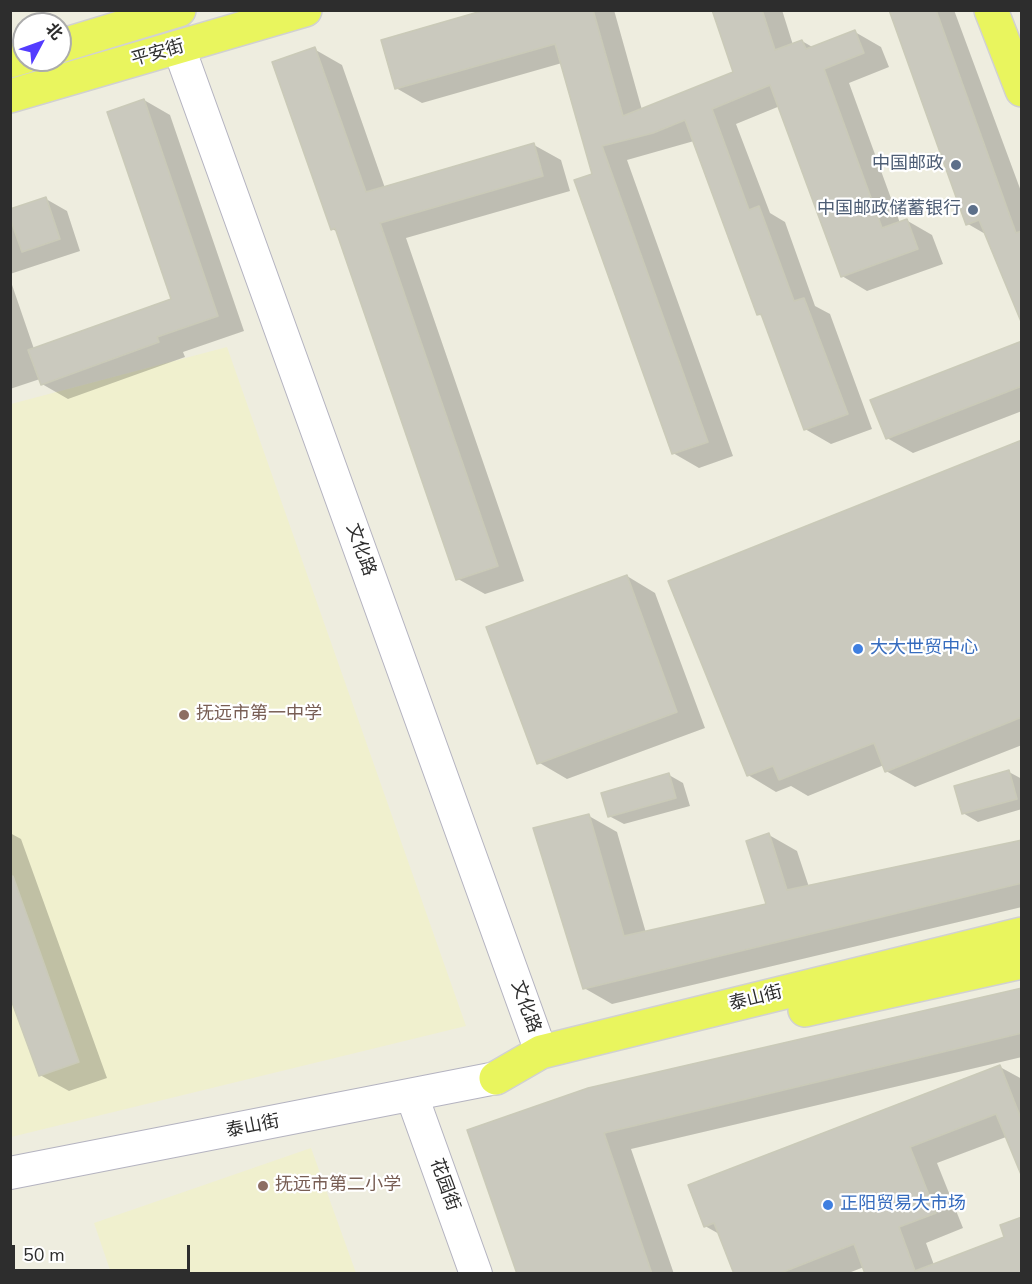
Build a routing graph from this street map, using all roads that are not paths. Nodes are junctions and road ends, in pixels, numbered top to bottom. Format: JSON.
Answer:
{"nodes":[{"id":1,"x":179,"y":10,"type":"edge"},
{"id":2,"x":305,"y":10,"type":"edge"},
{"id":3,"x":991,"y":10,"type":"edge"},
{"id":4,"x":72,"y":42,"type":"edge"},
{"id":5,"x":179,"y":48,"type":"junction"},
{"id":6,"x":1022,"y":90,"type":"edge"},
{"id":7,"x":10,"y":96,"type":"edge"},
{"id":8,"x":1022,"y":934,"type":"edge"},
{"id":9,"x":1022,"y":962,"type":"edge"},
{"id":10,"x":541,"y":1052,"type":"junction"},
{"id":11,"x":496,"y":1078,"type":"junction"},
{"id":12,"x":412,"y":1096,"type":"junction"},
{"id":13,"x":10,"y":1173,"type":"edge"},
{"id":14,"x":476,"y":1274,"type":"edge"}],
"edges":[{"from":1,"to":4,"type":"main road","name":"平安街"},
{"from":2,"to":5,"type":"main road","name":"平安街"},
{"from":3,"to":6,"type":"main road"},
{"from":5,"to":7,"type":"main road","name":"平安街"},
{"from":5,"to":10,"type":"street","name":"文化路"},
{"from":8,"to":10,"type":"main road","name":"泰山街"},
{"from":9,"to":11,"type":"main road","name":"泰山街"},
{"from":10,"to":11,"type":"main road","name":"泰山街"},
{"from":11,"to":12,"type":"street","name":"泰山街"},
{"from":12,"to":13,"type":"street","name":"泰山街"},
{"from":12,"to":14,"type":"street","name":"花园街"}]}
